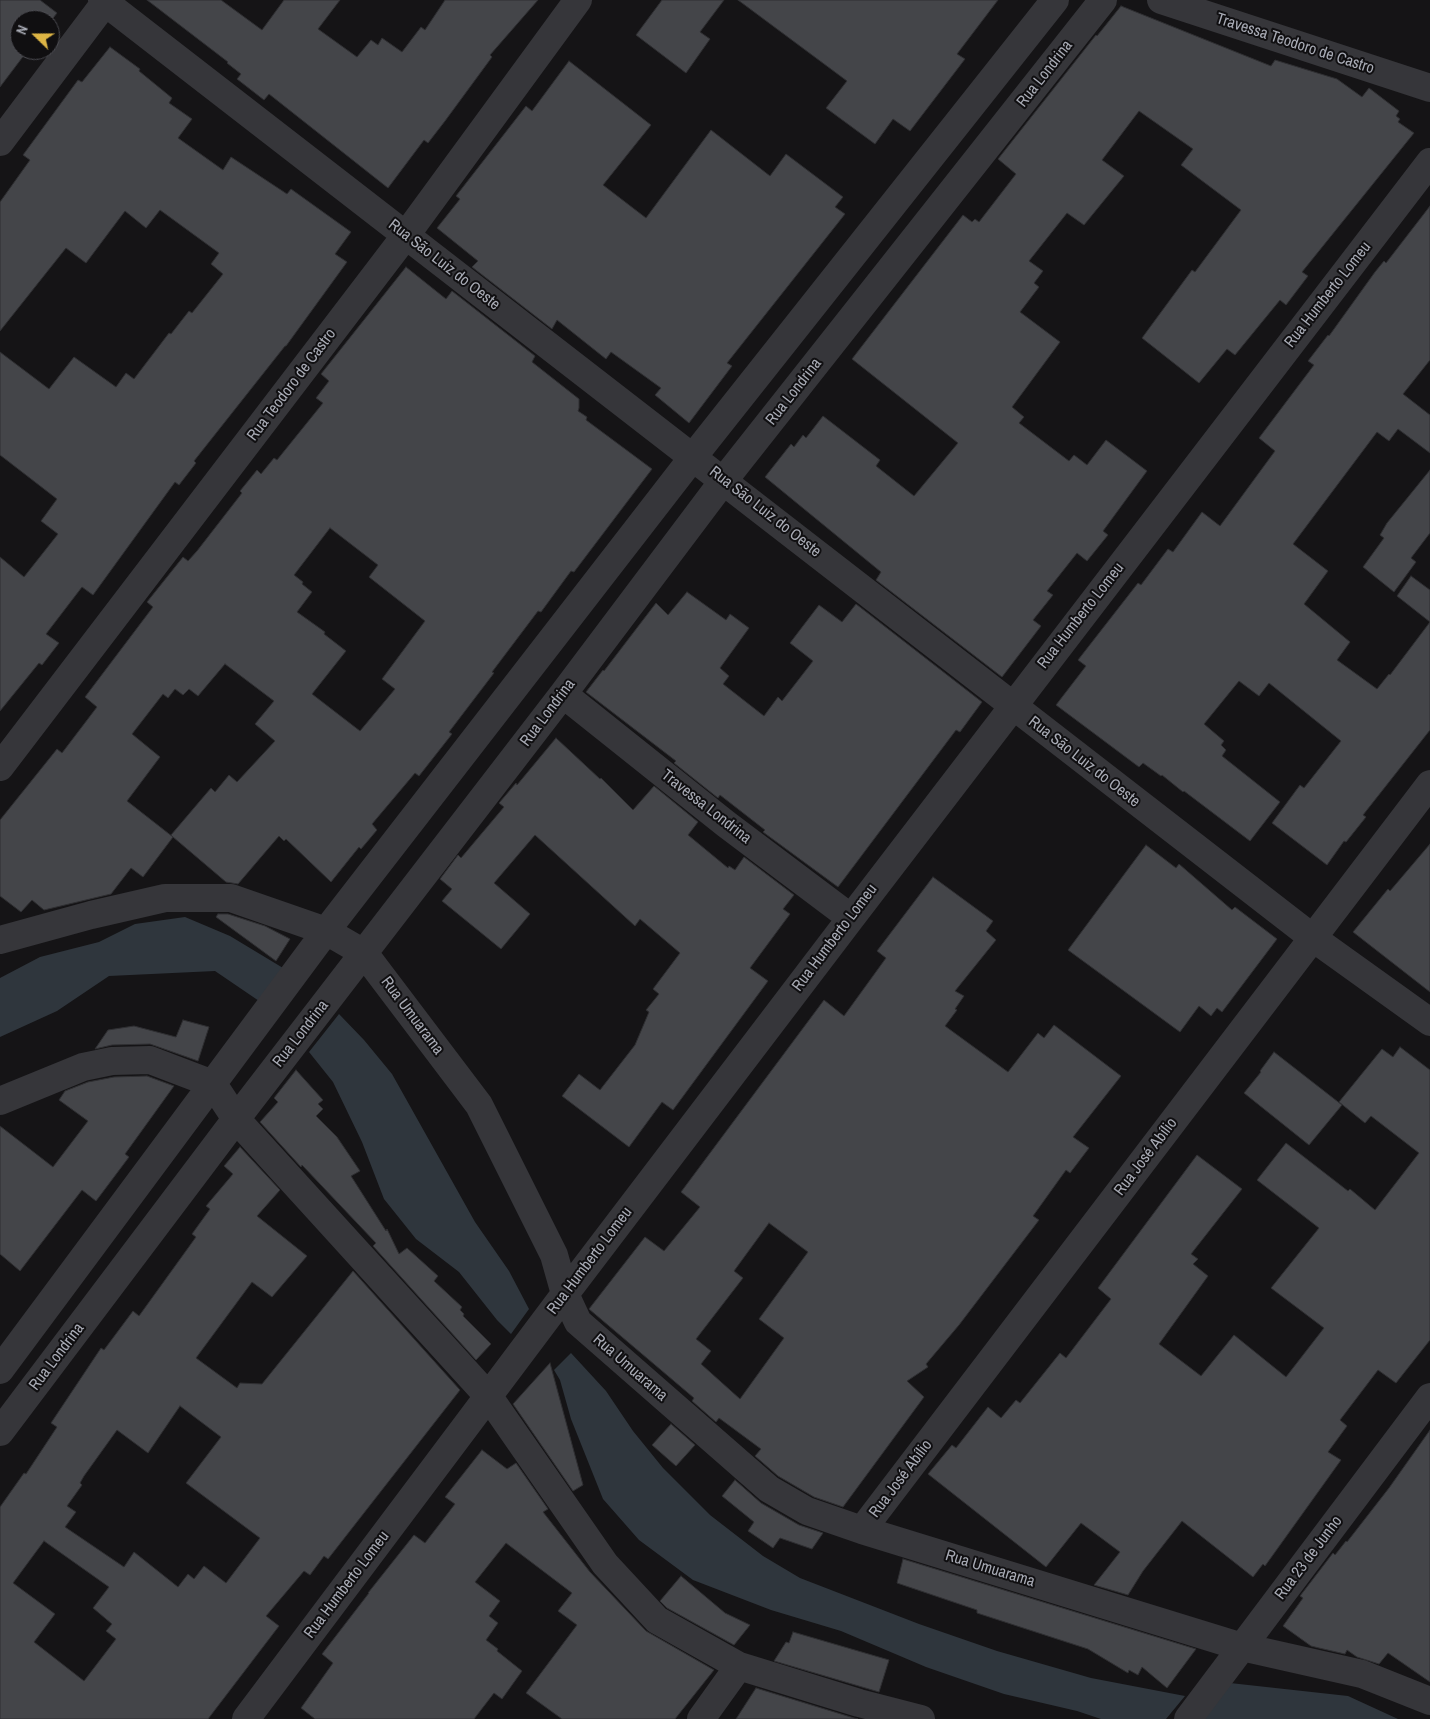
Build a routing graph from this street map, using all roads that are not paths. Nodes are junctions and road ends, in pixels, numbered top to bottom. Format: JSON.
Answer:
{"nodes":[{"id":1,"x":578,"y":0,"type":"edge"},
{"id":2,"x":1055,"y":0,"type":"edge"},
{"id":3,"x":1103,"y":0,"type":"edge"},
{"id":4,"x":1161,"y":0,"type":"edge"},
{"id":5,"x":105,"y":1,"type":"edge"},
{"id":6,"x":1430,"y":88,"type":"edge"},
{"id":7,"x":0,"y":142,"type":"edge"},
{"id":8,"x":1430,"y":162,"type":"edge"},
{"id":9,"x":406,"y":235,"type":"junction"},
{"id":10,"x":693,"y":457,"type":"junction"},
{"id":11,"x":724,"y":480,"type":"junction"},
{"id":12,"x":563,"y":694,"type":"junction"},
{"id":13,"x":1012,"y":706,"type":"junction"},
{"id":14,"x":0,"y":767,"type":"edge"},
{"id":15,"x":1430,"y":784,"type":"edge"},
{"id":16,"x":851,"y":918,"type":"junction"},
{"id":17,"x":326,"y":931,"type":"junction"},
{"id":18,"x":1313,"y":938,"type":"junction"},
{"id":19,"x":0,"y":940,"type":"edge"},
{"id":20,"x":364,"y":953,"type":"junction"},
{"id":21,"x":1430,"y":1022,"type":"edge"},
{"id":22,"x":213,"y":1084,"type":"junction"},
{"id":23,"x":0,"y":1101,"type":"edge"},
{"id":24,"x":236,"y":1119,"type":"junction"},
{"id":25,"x":81,"y":1263,"type":"junction"},
{"id":26,"x":110,"y":1286,"type":"junction"},
{"id":27,"x":565,"y":1294,"type":"junction"},
{"id":28,"x":0,"y":1370,"type":"edge"},
{"id":29,"x":489,"y":1397,"type":"junction"},
{"id":30,"x":1430,"y":1398,"type":"edge"},
{"id":31,"x":0,"y":1432,"type":"edge"},
{"id":32,"x":862,"y":1530,"type":"junction"},
{"id":33,"x":1242,"y":1647,"type":"junction"},
{"id":34,"x":739,"y":1666,"type":"junction"},
{"id":35,"x":1430,"y":1701,"type":"edge"},
{"id":36,"x":246,"y":1719,"type":"edge"},
{"id":37,"x":701,"y":1719,"type":"edge"},
{"id":38,"x":921,"y":1719,"type":"edge"},
{"id":39,"x":1188,"y":1719,"type":"edge"}],
"edges":[{"from":1,"to":9,"type":"street","name":"Rua Teodoro de Castro"},
{"from":2,"to":10,"type":"street"},
{"from":3,"to":11,"type":"street","name":"Rua Londrina"},
{"from":4,"to":6,"type":"street","name":"Travessa Teodoro de Castro"},
{"from":5,"to":7,"type":"street"},
{"from":5,"to":9,"type":"street","name":"Rua São Luiz do Oeste"},
{"from":8,"to":13,"type":"street","name":"Rua Humberto Lomeu"},
{"from":9,"to":10,"type":"street","name":"Rua São Luiz do Oeste"},
{"from":9,"to":14,"type":"street","name":"Rua Teodoro de Castro"},
{"from":10,"to":11,"type":"street","name":"Rua São Luiz do Oeste"},
{"from":10,"to":17,"type":"street"},
{"from":11,"to":12,"type":"street","name":"Rua Londrina"},
{"from":11,"to":13,"type":"street","name":"Rua São Luiz do Oeste"},
{"from":12,"to":16,"type":"street","name":"Travessa Londrina"},
{"from":12,"to":20,"type":"street","name":"Rua Londrina"},
{"from":13,"to":16,"type":"street","name":"Rua Humberto Lomeu"},
{"from":13,"to":18,"type":"street","name":"Rua São Luiz do Oeste"},
{"from":15,"to":18,"type":"street","name":"Rua José Abílio"},
{"from":16,"to":27,"type":"street","name":"Rua Humberto Lomeu"},
{"from":17,"to":19,"type":"street","name":"Rua Umuarama"},
{"from":17,"to":20,"type":"street","name":"Rua Umuarama"},
{"from":17,"to":22,"type":"street"},
{"from":18,"to":21,"type":"street","name":"Rua São Luiz do Oeste"},
{"from":18,"to":32,"type":"street","name":"Rua José Abílio"},
{"from":20,"to":24,"type":"street","name":"Rua Londrina"},
{"from":20,"to":27,"type":"street","name":"Rua Umuarama"},
{"from":22,"to":23,"type":"street"},
{"from":22,"to":24,"type":"street"},
{"from":22,"to":25,"type":"street"},
{"from":24,"to":26,"type":"street","name":"Rua Londrina"},
{"from":24,"to":29,"type":"street"},
{"from":25,"to":26,"type":"street"},
{"from":25,"to":28,"type":"street"},
{"from":26,"to":31,"type":"street","name":"Rua Londrina"},
{"from":27,"to":29,"type":"street","name":"Rua Humberto Lomeu"},
{"from":27,"to":32,"type":"street","name":"Rua Umuarama"},
{"from":29,"to":34,"type":"street"},
{"from":29,"to":36,"type":"street","name":"Rua Humberto Lomeu"},
{"from":30,"to":33,"type":"street","name":"Rua 23 de Junho"},
{"from":32,"to":33,"type":"street","name":"Rua Umuarama"},
{"from":33,"to":35,"type":"street","name":"Rua Umuarama"},
{"from":33,"to":39,"type":"street","name":"Rua 23 de Junho"},
{"from":34,"to":37,"type":"street"},
{"from":34,"to":38,"type":"street"}]}
